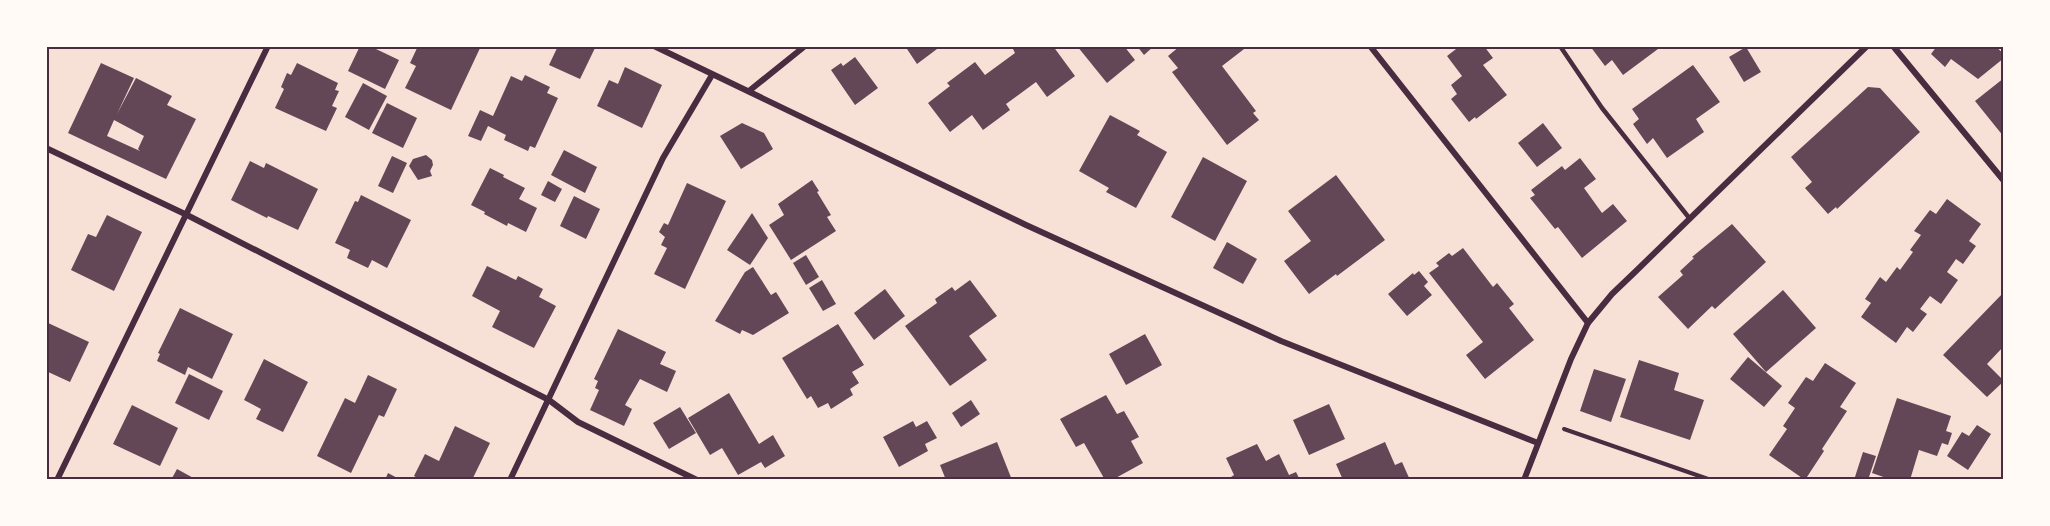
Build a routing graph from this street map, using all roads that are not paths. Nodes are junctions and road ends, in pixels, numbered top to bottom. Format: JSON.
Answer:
{"nodes":[{"id":1,"x":268,"y":46,"type":"edge"},
{"id":2,"x":654,"y":46,"type":"edge"},
{"id":3,"x":805,"y":46,"type":"edge"},
{"id":4,"x":1370,"y":46,"type":"edge"},
{"id":5,"x":1560,"y":46,"type":"edge"},
{"id":6,"x":1867,"y":46,"type":"edge"},
{"id":7,"x":1893,"y":46,"type":"edge"},
{"id":8,"x":712,"y":75,"type":"junction"},
{"id":9,"x":749,"y":91,"type":"junction"},
{"id":10,"x":46,"y":148,"type":"edge"},
{"id":11,"x":2004,"y":181,"type":"edge"},
{"id":12,"x":187,"y":215,"type":"junction"},
{"id":13,"x":1690,"y":219,"type":"junction"},
{"id":14,"x":1588,"y":323,"type":"junction"},
{"id":15,"x":549,"y":400,"type":"junction"},
{"id":16,"x":1538,"y":443,"type":"junction"},
{"id":17,"x":57,"y":480,"type":"edge"},
{"id":18,"x":510,"y":480,"type":"edge"},
{"id":19,"x":697,"y":480,"type":"edge"},
{"id":20,"x":1524,"y":480,"type":"edge"}],
"edges":[{"from":1,"to":12,"type":"street"},
{"from":2,"to":8,"type":"street"},
{"from":3,"to":9,"type":"street"},
{"from":4,"to":14,"type":"street"},
{"from":5,"to":13,"type":"lane"},
{"from":6,"to":13,"type":"street"},
{"from":7,"to":11,"type":"street"},
{"from":8,"to":9,"type":"street"},
{"from":8,"to":15,"type":"street"},
{"from":9,"to":16,"type":"street"},
{"from":10,"to":12,"type":"street"},
{"from":12,"to":15,"type":"street"},
{"from":12,"to":17,"type":"street"},
{"from":13,"to":14,"type":"street"},
{"from":14,"to":16,"type":"street"},
{"from":15,"to":18,"type":"street"},
{"from":15,"to":19,"type":"street"},
{"from":16,"to":20,"type":"street"}]}
